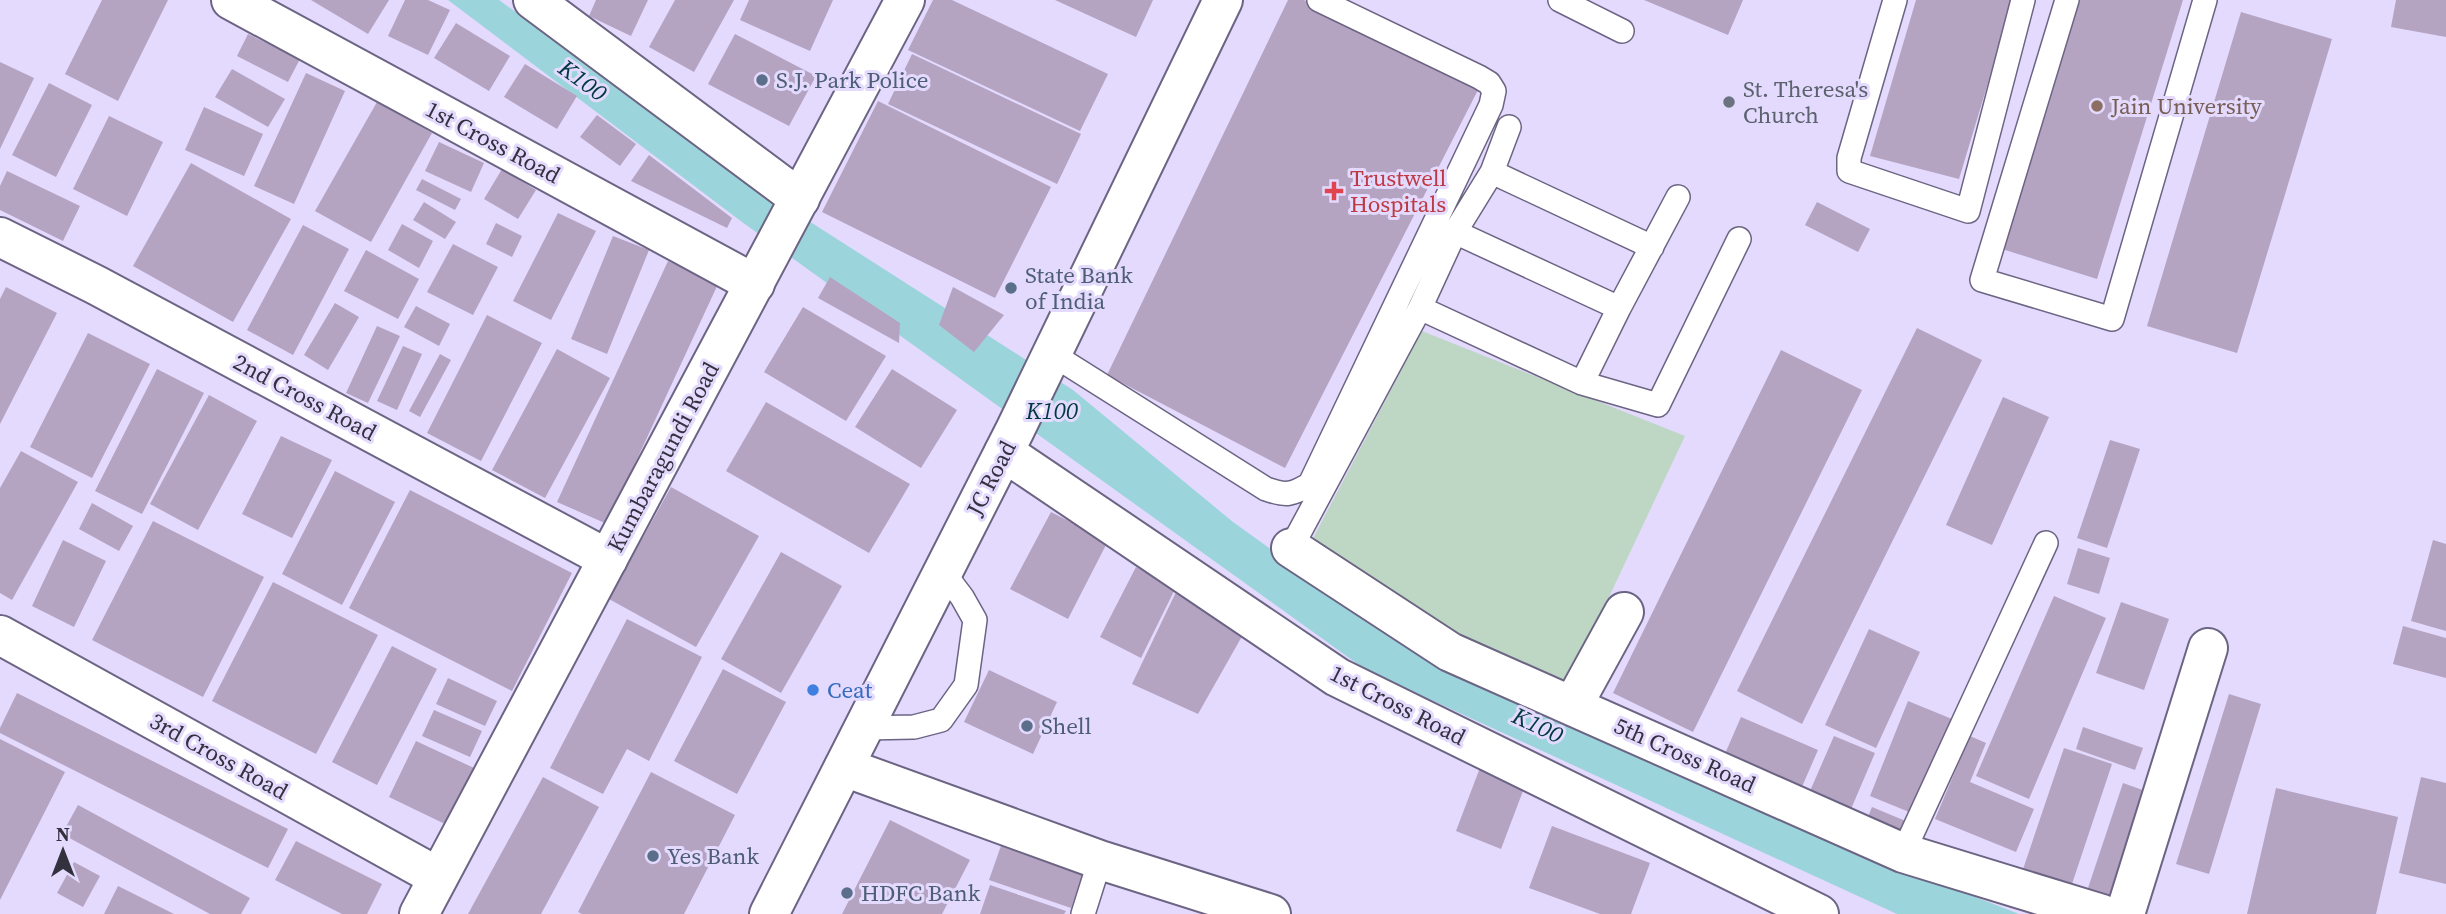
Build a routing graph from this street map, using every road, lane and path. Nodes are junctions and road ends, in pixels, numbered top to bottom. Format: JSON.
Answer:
{"nodes":[{"id":1,"x":231,"y":0,"type":"edge"},
{"id":2,"x":533,"y":0,"type":"edge"},
{"id":3,"x":905,"y":0,"type":"edge"},
{"id":4,"x":1223,"y":0,"type":"edge"},
{"id":5,"x":1319,"y":0,"type":"edge"},
{"id":6,"x":1560,"y":0,"type":"edge"},
{"id":7,"x":1895,"y":0,"type":"edge"},
{"id":8,"x":2023,"y":0,"type":"edge"},
{"id":9,"x":2067,"y":0,"type":"edge"},
{"id":10,"x":2205,"y":0,"type":"edge"},
{"id":11,"x":1622,"y":31,"type":"dead end"},
{"id":12,"x":1509,"y":127,"type":"dead end"},
{"id":13,"x":1492,"y":172,"type":"junction"},
{"id":14,"x":1678,"y":197,"type":"dead end"},
{"id":15,"x":797,"y":204,"type":"junction"},
{"id":16,"x":1455,"y":232,"type":"junction"},
{"id":17,"x":0,"y":237,"type":"edge"},
{"id":18,"x":1739,"y":239,"type":"dead end"},
{"id":19,"x":1652,"y":247,"type":"junction"},
{"id":20,"x":755,"y":284,"type":"junction"},
{"id":21,"x":1619,"y":307,"type":"junction"},
{"id":22,"x":1420,"y":308,"type":"junction"},
{"id":23,"x":1049,"y":359,"type":"junction"},
{"id":24,"x":1582,"y":383,"type":"junction"},
{"id":25,"x":1010,"y":441,"type":"junction"},
{"id":26,"x":2046,"y":543,"type":"dead end"},
{"id":27,"x":1291,"y":548,"type":"joint"},
{"id":28,"x":608,"y":559,"type":"junction"},
{"id":29,"x":943,"y":572,"type":"junction"},
{"id":30,"x":1624,"y":612,"type":"dead end"},
{"id":31,"x":0,"y":635,"type":"edge"},
{"id":32,"x":2208,"y":648,"type":"dead end"},
{"id":33,"x":1573,"y":705,"type":"junction"},
{"id":34,"x":864,"y":727,"type":"junction"},
{"id":35,"x":844,"y":767,"type":"junction"},
{"id":36,"x":1903,"y":853,"type":"junction"},
{"id":37,"x":1100,"y":860,"type":"junction"},
{"id":38,"x":438,"y":877,"type":"junction"},
{"id":39,"x":419,"y":914,"type":"edge"},
{"id":40,"x":769,"y":914,"type":"edge"},
{"id":41,"x":1083,"y":914,"type":"edge"},
{"id":42,"x":1271,"y":914,"type":"edge"},
{"id":43,"x":1819,"y":914,"type":"edge"},
{"id":44,"x":2102,"y":914,"type":"edge"},
{"id":45,"x":2125,"y":914,"type":"edge"}],
"edges":[{"from":1,"to":20,"type":"street","name":"1st Cross Road"},
{"from":2,"to":15,"type":"street"},
{"from":3,"to":15,"type":"street","name":"Kumbaragundi Road"},
{"from":4,"to":23,"type":"street","name":"JC Road"},
{"from":5,"to":23,"type":"lane"},
{"from":6,"to":11,"type":"lane"},
{"from":7,"to":8,"type":"lane"},
{"from":9,"to":10,"type":"lane"},
{"from":12,"to":13,"type":"lane"},
{"from":13,"to":16,"type":"lane"},
{"from":13,"to":19,"type":"lane"},
{"from":14,"to":19,"type":"lane"},
{"from":15,"to":20,"type":"street","name":"Kumbaragundi Road"},
{"from":16,"to":21,"type":"lane"},
{"from":16,"to":22,"type":"lane"},
{"from":17,"to":28,"type":"street","name":"2nd Cross Road"},
{"from":18,"to":24,"type":"lane"},
{"from":19,"to":21,"type":"lane"},
{"from":20,"to":28,"type":"street","name":"Kumbaragundi Road"},
{"from":21,"to":24,"type":"lane"},
{"from":22,"to":24,"type":"lane"},
{"from":22,"to":27,"type":"lane"},
{"from":23,"to":25,"type":"street","name":"JC Road"},
{"from":25,"to":29,"type":"street","name":"JC Road"},
{"from":25,"to":43,"type":"street","name":"1st Cross Road"},
{"from":26,"to":36,"type":"lane"},
{"from":27,"to":33,"type":"street","name":"5th Cross Road"},
{"from":28,"to":38,"type":"street","name":"Kumbaragundi Road"},
{"from":29,"to":34,"type":"street","name":"JC Road"},
{"from":29,"to":34,"type":"lane"},
{"from":30,"to":33,"type":"street"},
{"from":31,"to":38,"type":"street","name":"3rd Cross Road"},
{"from":32,"to":45,"type":"street"},
{"from":33,"to":36,"type":"street","name":"5th Cross Road"},
{"from":34,"to":35,"type":"street","name":"JC Road"},
{"from":35,"to":37,"type":"street"},
{"from":35,"to":40,"type":"street","name":"JC Road"},
{"from":36,"to":44,"type":"street","name":"5th Cross Road"},
{"from":37,"to":41,"type":"lane"},
{"from":37,"to":42,"type":"street"},
{"from":38,"to":39,"type":"street","name":"Kumbaragundi Road"}]}
